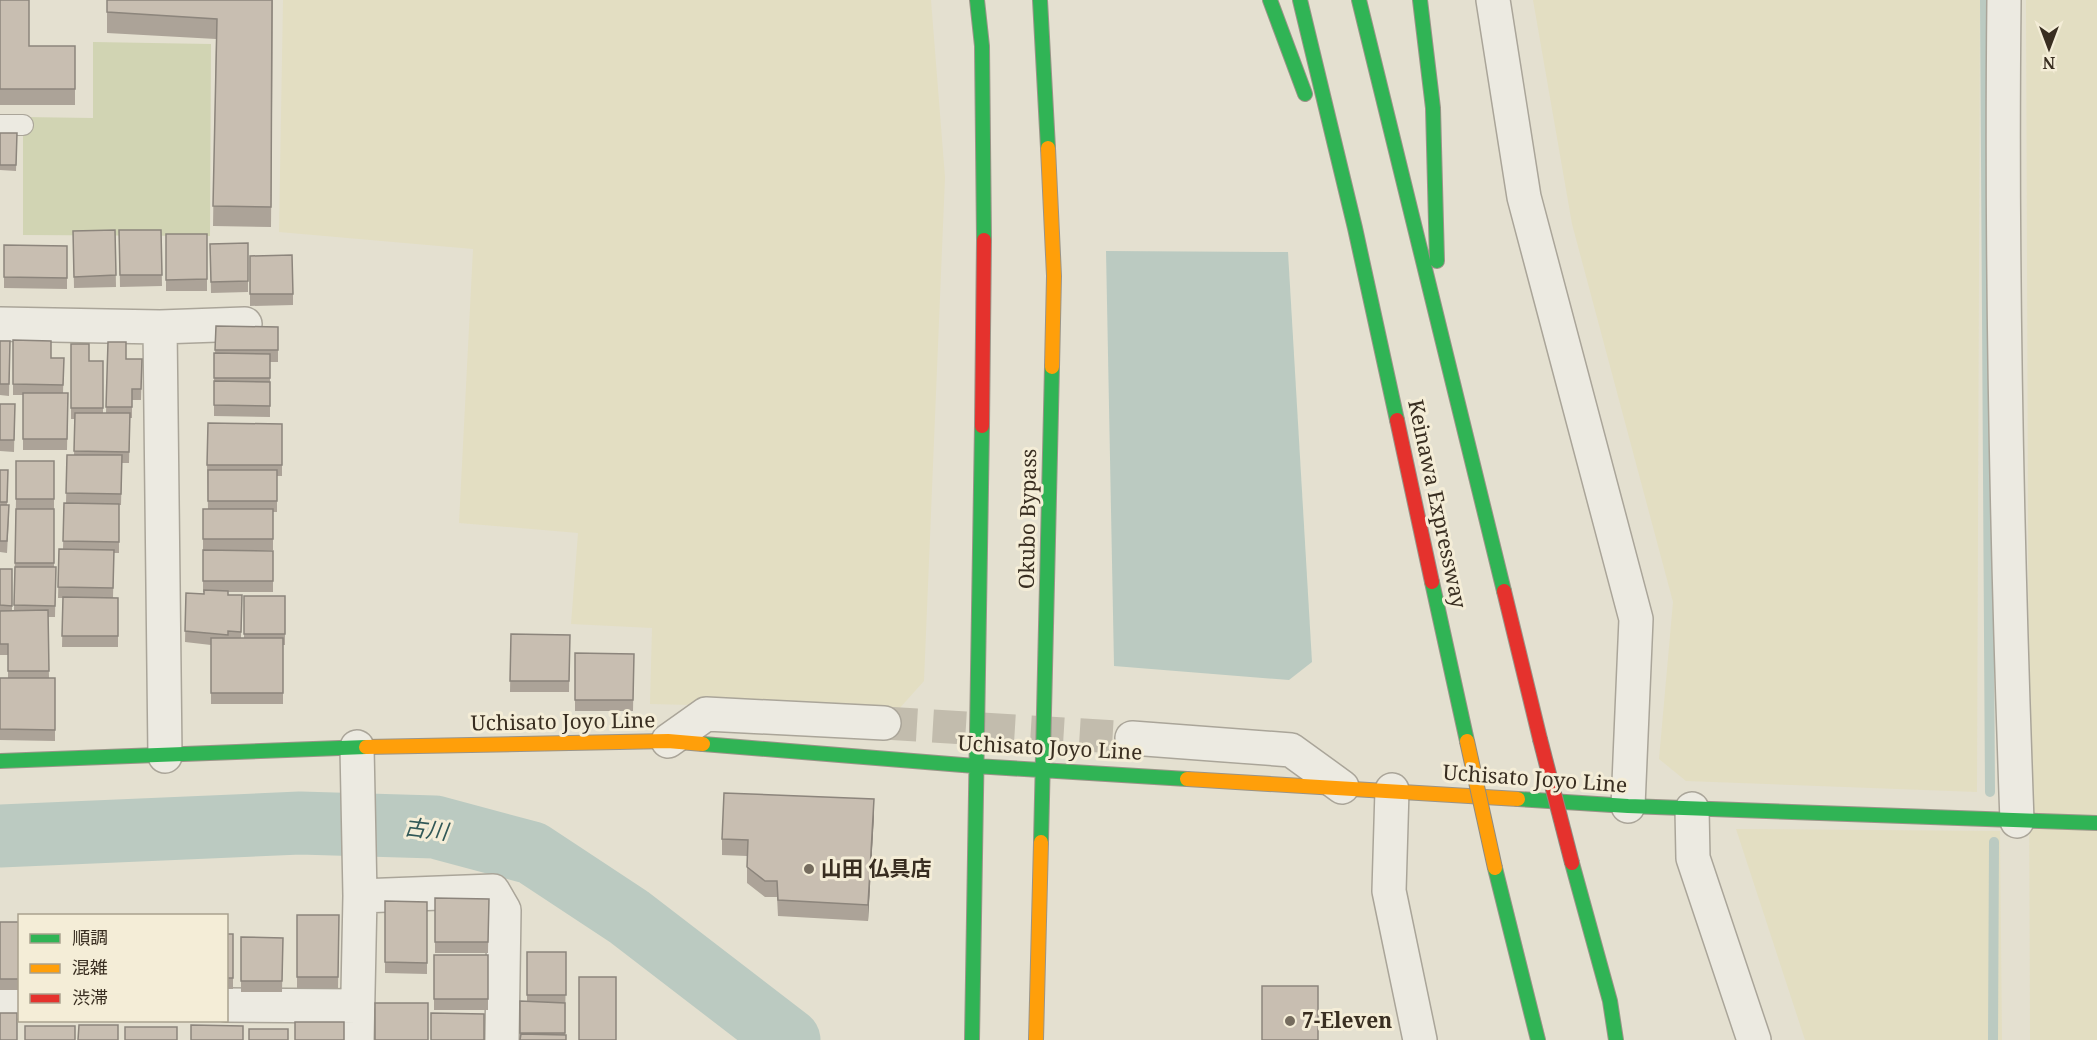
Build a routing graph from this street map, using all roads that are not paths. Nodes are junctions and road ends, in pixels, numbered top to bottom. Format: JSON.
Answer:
{"nodes":[{"id":1,"x":977,"y":0,"type":"edge"},
{"id":2,"x":1040,"y":0,"type":"edge"},
{"id":3,"x":1270,"y":0,"type":"edge"},
{"id":4,"x":1300,"y":0,"type":"edge"},
{"id":5,"x":1359,"y":0,"type":"edge"},
{"id":6,"x":1420,"y":0,"type":"edge"},
{"id":7,"x":1493,"y":0,"type":"edge"},
{"id":8,"x":2004,"y":0,"type":"edge"},
{"id":9,"x":0,"y":125,"type":"edge"},
{"id":10,"x":23,"y":125,"type":"dead end"},
{"id":11,"x":1355,"y":228,"type":"junction"},
{"id":12,"x":0,"y":324,"type":"edge"},
{"id":13,"x":245,"y":324,"type":"edge"},
{"id":14,"x":1438,"y":326,"type":"junction"},
{"id":15,"x":160,"y":327,"type":"junction"},
{"id":16,"x":884,"y":723,"type":"tunnel mouth"},
{"id":17,"x":1132,"y":738,"type":"tunnel mouth"},
{"id":18,"x":668,"y":741,"type":"junction"},
{"id":19,"x":357,"y":755,"type":"junction"},
{"id":20,"x":165,"y":756,"type":"junction"},
{"id":21,"x":0,"y":761,"type":"edge"},
{"id":22,"x":975,"y":766,"type":"junction"},
{"id":23,"x":1043,"y":768,"type":"junction"},
{"id":24,"x":1342,"y":787,"type":"junction"},
{"id":25,"x":1392,"y":790,"type":"junction"},
{"id":26,"x":1628,"y":806,"type":"junction"},
{"id":27,"x":1692,"y":809,"type":"junction"},
{"id":28,"x":2017,"y":821,"type":"junction"},
{"id":29,"x":2097,"y":823,"type":"edge"},
{"id":30,"x":360,"y":886,"type":"junction"},
{"id":31,"x":1610,"y":1001,"type":"junction"},
{"id":32,"x":0,"y":1002,"type":"edge"},
{"id":33,"x":18,"y":1002,"type":"edge"},
{"id":34,"x":228,"y":1005,"type":"edge"},
{"id":35,"x":358,"y":1006,"type":"junction"},
{"id":36,"x":357,"y":1040,"type":"edge"},
{"id":37,"x":502,"y":1040,"type":"edge"},
{"id":38,"x":972,"y":1040,"type":"edge"},
{"id":39,"x":1036,"y":1040,"type":"edge"},
{"id":40,"x":1420,"y":1040,"type":"edge"},
{"id":41,"x":1537,"y":1040,"type":"edge"},
{"id":42,"x":1616,"y":1040,"type":"edge"},
{"id":43,"x":1625,"y":1040,"type":"edge"},
{"id":44,"x":1754,"y":1040,"type":"edge"}],
"edges":[{"from":1,"to":22,"type":"main road"},
{"from":2,"to":23,"type":"main road","name":"Okubo Bypass"},
{"from":3,"to":11,"type":"main road"},
{"from":4,"to":11,"type":"main road","name":"Keinawa Expressway"},
{"from":5,"to":14,"type":"main road","name":"Keinawa Expressway"},
{"from":6,"to":14,"type":"main road"},
{"from":7,"to":26,"type":"street"},
{"from":8,"to":28,"type":"street"},
{"from":9,"to":10,"type":"lane"},
{"from":11,"to":41,"type":"main road","name":"Keinawa Expressway","bridge":true},
{"from":12,"to":15,"type":"street"},
{"from":13,"to":15,"type":"street"},
{"from":14,"to":31,"type":"main road","name":"Keinawa Expressway","bridge":true},
{"from":15,"to":20,"type":"street"},
{"from":16,"to":18,"type":"street"},
{"from":17,"to":24,"type":"street"},
{"from":18,"to":19,"type":"main road","name":"Uchisato Joyo Line"},
{"from":18,"to":22,"type":"main road","name":"Uchisato Joyo Line"},
{"from":19,"to":20,"type":"main road","name":"Uchisato Joyo Line"},
{"from":19,"to":30,"type":"street"},
{"from":20,"to":21,"type":"main road","name":"Uchisato Joyo Line"},
{"from":22,"to":23,"type":"main road","name":"Uchisato Joyo Line"},
{"from":22,"to":38,"type":"main road"},
{"from":23,"to":24,"type":"main road","name":"Uchisato Joyo Line"},
{"from":23,"to":39,"type":"main road","name":"Okubo Bypass"},
{"from":24,"to":25,"type":"main road","name":"Uchisato Joyo Line"},
{"from":25,"to":26,"type":"main road","name":"Uchisato Joyo Line"},
{"from":25,"to":40,"type":"street"},
{"from":26,"to":27,"type":"main road","name":"Uchisato Joyo Line"},
{"from":27,"to":28,"type":"main road","name":"Uchisato Joyo Line"},
{"from":27,"to":44,"type":"street"},
{"from":28,"to":29,"type":"main road","name":"Uchisato Joyo Line"},
{"from":30,"to":35,"type":"street"},
{"from":30,"to":37,"type":"street"},
{"from":31,"to":42,"type":"main road"},
{"from":31,"to":43,"type":"main road"},
{"from":32,"to":33,"type":"street"},
{"from":34,"to":35,"type":"street"},
{"from":35,"to":36,"type":"street"}]}
